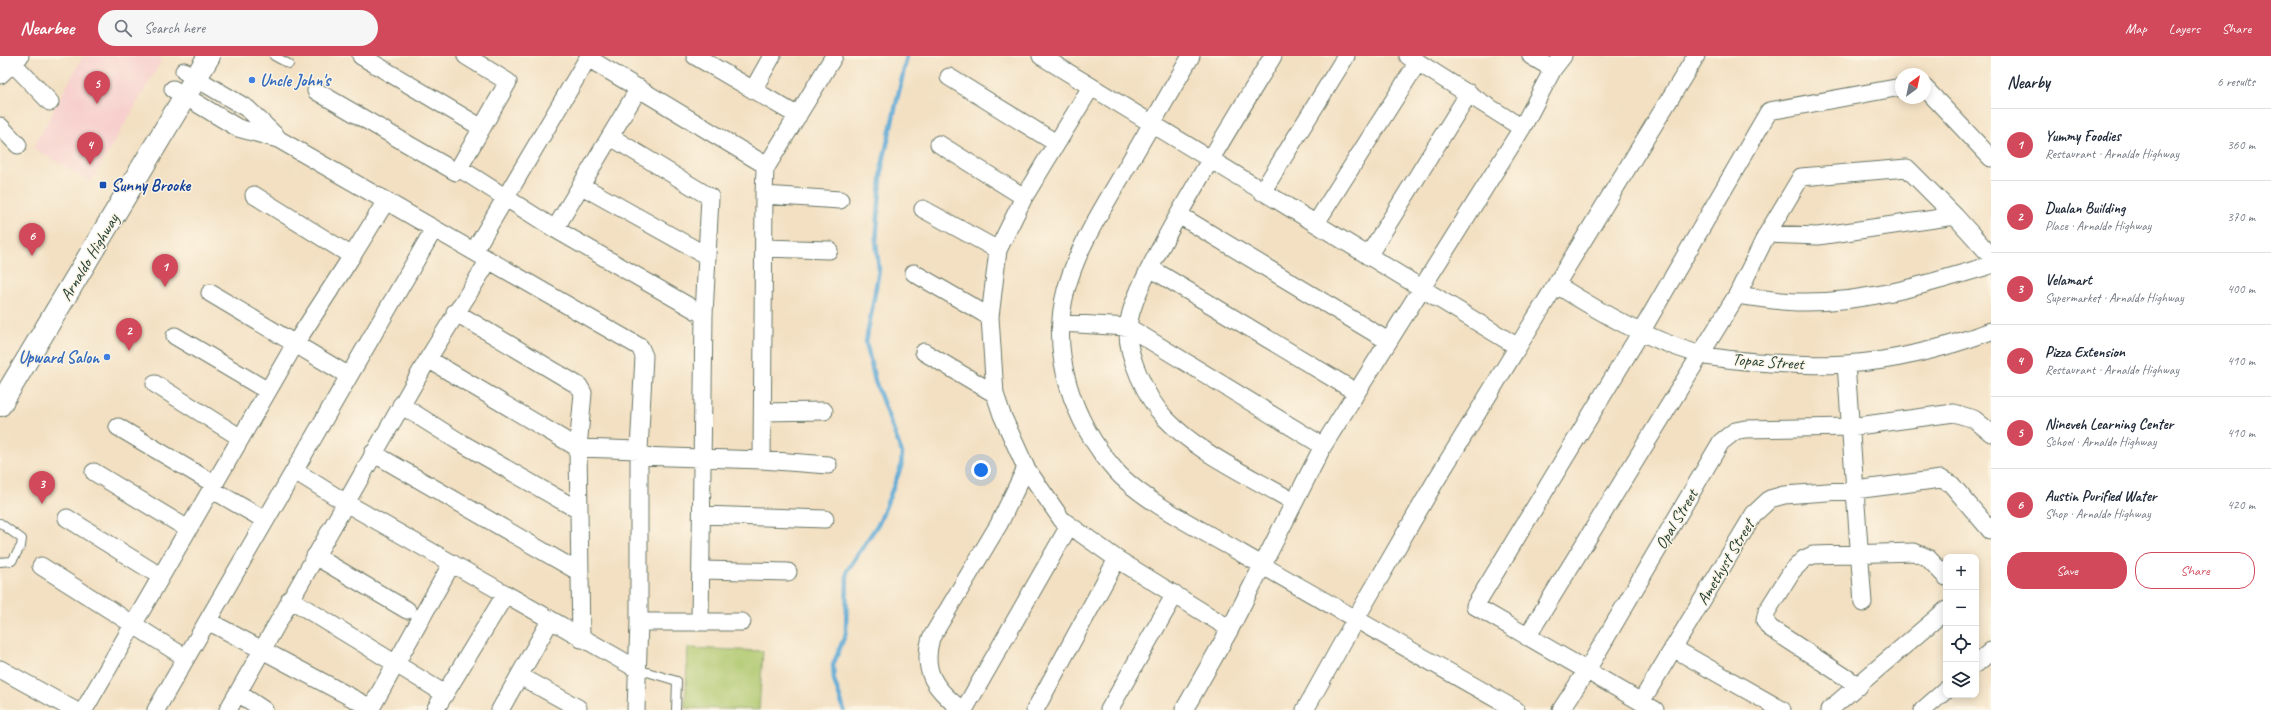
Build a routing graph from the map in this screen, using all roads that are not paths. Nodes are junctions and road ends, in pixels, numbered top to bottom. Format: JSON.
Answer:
{"nodes":[{"id":1,"x":209,"y":56,"type":"edge"},
{"id":2,"x":274,"y":56,"type":"edge"},
{"id":3,"x":361,"y":56,"type":"edge"},
{"id":4,"x":466,"y":56,"type":"edge"},
{"id":5,"x":772,"y":56,"type":"edge"},
{"id":6,"x":834,"y":56,"type":"edge"},
{"id":7,"x":1041,"y":56,"type":"edge"},
{"id":8,"x":1192,"y":56,"type":"edge"},
{"id":9,"x":1273,"y":56,"type":"edge"},
{"id":10,"x":1346,"y":56,"type":"edge"},
{"id":11,"x":1531,"y":56,"type":"edge"},
{"id":12,"x":1696,"y":56,"type":"edge"},
{"id":13,"x":589,"y":57,"type":"edge"},
{"id":14,"x":14,"y":58,"type":"edge"},
{"id":15,"x":703,"y":58,"type":"edge"},
{"id":16,"x":1413,"y":59,"type":"edge"},
{"id":17,"x":1558,"y":63,"type":"edge"},
{"id":18,"x":289,"y":64,"type":"dead end"},
{"id":19,"x":0,"y":75,"type":"edge"},
{"id":20,"x":949,"y":77,"type":"dead end"},
{"id":21,"x":186,"y":78,"type":"edge"},
{"id":22,"x":1091,"y":87,"type":"junction"},
{"id":23,"x":639,"y":88,"type":"junction"},
{"id":24,"x":1895,"y":88,"type":"edge"},
{"id":25,"x":753,"y":90,"type":"junction"},
{"id":26,"x":316,"y":91,"type":"dead end"},
{"id":27,"x":1469,"y":94,"type":"junction"},
{"id":28,"x":1931,"y":94,"type":"edge"},
{"id":29,"x":50,"y":102,"type":"dead end"},
{"id":30,"x":798,"y":116,"type":"junction"},
{"id":31,"x":1151,"y":124,"type":"junction"},
{"id":32,"x":0,"y":126,"type":"edge"},
{"id":33,"x":482,"y":128,"type":"junction"},
{"id":34,"x":1522,"y":128,"type":"junction"},
{"id":35,"x":611,"y":137,"type":"junction"},
{"id":36,"x":1056,"y":143,"type":"junction"},
{"id":37,"x":939,"y":144,"type":"dead end"},
{"id":38,"x":18,"y":145,"type":"dead end"},
{"id":39,"x":1991,"y":158,"type":"edge"},
{"id":40,"x":1211,"y":160,"type":"junction"},
{"id":41,"x":767,"y":166,"type":"junction"},
{"id":42,"x":459,"y":168,"type":"junction"},
{"id":43,"x":582,"y":186,"type":"junction"},
{"id":44,"x":1262,"y":192,"type":"junction"},
{"id":45,"x":254,"y":195,"type":"dead end"},
{"id":46,"x":764,"y":196,"type":"junction"},
{"id":47,"x":1024,"y":197,"type":"junction"},
{"id":48,"x":506,"y":198,"type":"junction"},
{"id":49,"x":840,"y":200,"type":"dead end"},
{"id":50,"x":386,"y":201,"type":"junction"},
{"id":51,"x":923,"y":209,"type":"dead end"},
{"id":52,"x":1179,"y":215,"type":"junction"},
{"id":53,"x":1955,"y":216,"type":"junction"},
{"id":54,"x":1316,"y":223,"type":"junction"},
{"id":55,"x":434,"y":228,"type":"junction"},
{"id":56,"x":556,"y":229,"type":"junction"},
{"id":57,"x":1766,"y":234,"type":"junction"},
{"id":58,"x":764,"y":248,"type":"junction"},
{"id":59,"x":829,"y":250,"type":"dead end"},
{"id":60,"x":998,"y":250,"type":"junction"},
{"id":61,"x":474,"y":251,"type":"junction"},
{"id":62,"x":352,"y":256,"type":"junction"},
{"id":63,"x":707,"y":256,"type":"junction"},
{"id":64,"x":1368,"y":256,"type":"junction"},
{"id":65,"x":1991,"y":256,"type":"edge"},
{"id":66,"x":489,"y":260,"type":"junction"},
{"id":67,"x":1991,"y":265,"type":"edge"},
{"id":68,"x":1150,"y":268,"type":"junction"},
{"id":69,"x":914,"y":273,"type":"dead end"},
{"id":70,"x":1557,"y":285,"type":"junction"},
{"id":71,"x":1420,"y":288,"type":"junction"},
{"id":72,"x":210,"y":293,"type":"dead end"},
{"id":73,"x":1737,"y":295,"type":"junction"},
{"id":74,"x":456,"y":312,"type":"junction"},
{"id":75,"x":704,"y":315,"type":"junction"},
{"id":76,"x":990,"y":317,"type":"junction"},
{"id":77,"x":1060,"y":323,"type":"junction"},
{"id":78,"x":1128,"y":327,"type":"junction"},
{"id":79,"x":1641,"y":332,"type":"junction"},
{"id":80,"x":175,"y":336,"type":"dead end"},
{"id":81,"x":1988,"y":337,"type":"edge"},
{"id":82,"x":1388,"y":341,"type":"junction"},
{"id":83,"x":295,"y":344,"type":"junction"},
{"id":84,"x":1518,"y":348,"type":"junction"},
{"id":85,"x":924,"y":352,"type":"dead end"},
{"id":86,"x":1699,"y":354,"type":"junction"},
{"id":87,"x":428,"y":359,"type":"junction"},
{"id":88,"x":1846,"y":364,"type":"junction"},
{"id":89,"x":349,"y":376,"type":"junction"},
{"id":90,"x":155,"y":384,"type":"dead end"},
{"id":91,"x":268,"y":390,"type":"junction"},
{"id":92,"x":1356,"y":392,"type":"junction"},
{"id":93,"x":995,"y":394,"type":"junction"},
{"id":94,"x":0,"y":405,"type":"edge"},
{"id":95,"x":401,"y":405,"type":"junction"},
{"id":96,"x":824,"y":411,"type":"dead end"},
{"id":97,"x":763,"y":412,"type":"junction"},
{"id":98,"x":118,"y":427,"type":"dead end"},
{"id":99,"x":1850,"y":427,"type":"junction"},
{"id":100,"x":1991,"y":433,"type":"edge"},
{"id":101,"x":240,"y":438,"type":"junction"},
{"id":102,"x":1323,"y":446,"type":"junction"},
{"id":103,"x":578,"y":448,"type":"junction"},
{"id":104,"x":374,"y":453,"type":"junction"},
{"id":105,"x":639,"y":453,"type":"junction"},
{"id":106,"x":703,"y":458,"type":"junction"},
{"id":107,"x":762,"y":460,"type":"junction"},
{"id":108,"x":828,"y":465,"type":"dead end"},
{"id":109,"x":1026,"y":468,"type":"junction"},
{"id":110,"x":295,"y":471,"type":"junction"},
{"id":111,"x":94,"y":472,"type":"dead end"},
{"id":112,"x":212,"y":486,"type":"junction"},
{"id":113,"x":1855,"y":490,"type":"junction"},
{"id":114,"x":346,"y":502,"type":"junction"},
{"id":115,"x":1294,"y":502,"type":"junction"},
{"id":116,"x":578,"y":510,"type":"junction"},
{"id":117,"x":702,"y":515,"type":"junction"},
{"id":118,"x":67,"y":518,"type":"dead end"},
{"id":119,"x":825,"y":519,"type":"dead end"},
{"id":120,"x":265,"y":520,"type":"junction"},
{"id":121,"x":0,"y":523,"type":"edge"},
{"id":122,"x":1068,"y":526,"type":"junction"},
{"id":123,"x":188,"y":529,"type":"junction"},
{"id":124,"x":1991,"y":531,"type":"edge"},
{"id":125,"x":1859,"y":553,"type":"junction"},
{"id":126,"x":315,"y":556,"type":"junction"},
{"id":127,"x":1117,"y":559,"type":"junction"},
{"id":128,"x":0,"y":562,"type":"edge"},
{"id":129,"x":452,"y":563,"type":"junction"},
{"id":130,"x":41,"y":566,"type":"dead end"},
{"id":131,"x":1263,"y":566,"type":"junction"},
{"id":132,"x":701,"y":570,"type":"junction"},
{"id":133,"x":579,"y":572,"type":"junction"},
{"id":134,"x":788,"y":572,"type":"dead end"},
{"id":135,"x":1943,"y":575,"type":"edge"},
{"id":136,"x":160,"y":576,"type":"junction"},
{"id":137,"x":1175,"y":594,"type":"junction"},
{"id":138,"x":505,"y":595,"type":"junction"},
{"id":139,"x":290,"y":599,"type":"junction"},
{"id":140,"x":1863,"y":603,"type":"dead end"},
{"id":141,"x":407,"y":610,"type":"dead end"},
{"id":142,"x":1943,"y":613,"type":"edge"},
{"id":143,"x":1355,"y":620,"type":"junction"},
{"id":144,"x":208,"y":621,"type":"junction"},
{"id":145,"x":550,"y":621,"type":"junction"},
{"id":146,"x":700,"y":621,"type":"junction"},
{"id":147,"x":639,"y":622,"type":"junction"},
{"id":148,"x":742,"y":622,"type":"dead end"},
{"id":149,"x":133,"y":623,"type":"junction"},
{"id":150,"x":1230,"y":629,"type":"junction"},
{"id":151,"x":1527,"y":637,"type":"junction"},
{"id":152,"x":581,"y":639,"type":"junction"},
{"id":153,"x":1673,"y":648,"type":"junction"},
{"id":154,"x":1991,"y":650,"type":"edge"},
{"id":155,"x":262,"y":651,"type":"junction"},
{"id":156,"x":186,"y":658,"type":"junction"},
{"id":157,"x":1978,"y":662,"type":"edge"},
{"id":158,"x":396,"y":664,"type":"junction"},
{"id":159,"x":0,"y":669,"type":"edge"},
{"id":160,"x":636,"y":669,"type":"junction"},
{"id":161,"x":1587,"y":670,"type":"junction"},
{"id":162,"x":520,"y":676,"type":"junction"},
{"id":163,"x":1859,"y":686,"type":"junction"},
{"id":164,"x":238,"y":693,"type":"junction"},
{"id":165,"x":1943,"y":693,"type":"edge"},
{"id":166,"x":445,"y":694,"type":"junction"},
{"id":167,"x":1648,"y":706,"type":"edge"},
{"id":168,"x":371,"y":709,"type":"edge"},
{"id":169,"x":74,"y":710,"type":"edge"},
{"id":170,"x":84,"y":710,"type":"edge"},
{"id":171,"x":156,"y":710,"type":"edge"},
{"id":172,"x":228,"y":710,"type":"edge"},
{"id":173,"x":264,"y":710,"type":"edge"},
{"id":174,"x":435,"y":710,"type":"edge"},
{"id":175,"x":500,"y":710,"type":"edge"},
{"id":176,"x":578,"y":710,"type":"edge"},
{"id":177,"x":636,"y":710,"type":"edge"},
{"id":178,"x":676,"y":710,"type":"edge"},
{"id":179,"x":963,"y":710,"type":"edge"},
{"id":180,"x":1035,"y":710,"type":"edge"},
{"id":181,"x":1109,"y":710,"type":"edge"},
{"id":182,"x":1184,"y":710,"type":"edge"},
{"id":183,"x":1305,"y":710,"type":"edge"},
{"id":184,"x":1516,"y":710,"type":"edge"},
{"id":185,"x":1561,"y":710,"type":"edge"},
{"id":186,"x":1782,"y":710,"type":"edge"},
{"id":187,"x":1829,"y":710,"type":"edge"},
{"id":188,"x":1923,"y":710,"type":"edge"}],
"edges":[{"from":1,"to":21,"type":"main road","name":"Arnaldo Highway"},
{"from":2,"to":18,"type":"lane"},
{"from":3,"to":33,"type":"street"},
{"from":4,"to":33,"type":"street"},
{"from":5,"to":25,"type":"street"},
{"from":6,"to":30,"type":"street"},
{"from":7,"to":22,"type":"street"},
{"from":8,"to":31,"type":"street"},
{"from":9,"to":40,"type":"street"},
{"from":10,"to":44,"type":"street"},
{"from":11,"to":17,"type":"street"},
{"from":12,"to":70,"type":"street"},
{"from":13,"to":23,"type":"street"},
{"from":13,"to":48,"type":"street"},
{"from":14,"to":19,"type":"street"},
{"from":14,"to":29,"type":"street"},
{"from":15,"to":25,"type":"street"},
{"from":16,"to":27,"type":"street"},
{"from":16,"to":54,"type":"street"},
{"from":17,"to":34,"type":"street"},
{"from":20,"to":36,"type":"street"},
{"from":21,"to":50,"type":"street"},
{"from":21,"to":94,"type":"main road","name":"Arnaldo Highway"},
{"from":22,"to":31,"type":"street"},
{"from":22,"to":36,"type":"street"},
{"from":23,"to":35,"type":"street"},
{"from":23,"to":41,"type":"street"},
{"from":24,"to":79,"type":"street"},
{"from":25,"to":30,"type":"street"},
{"from":26,"to":42,"type":"street"},
{"from":27,"to":34,"type":"street"},
{"from":27,"to":64,"type":"street"},
{"from":28,"to":39,"type":"street"},
{"from":30,"to":41,"type":"street"},
{"from":31,"to":40,"type":"street"},
{"from":31,"to":77,"type":"street"},
{"from":32,"to":38,"type":"street"},
{"from":33,"to":42,"type":"street"},
{"from":34,"to":71,"type":"street"},
{"from":35,"to":43,"type":"street"},
{"from":35,"to":63,"type":"street"},
{"from":36,"to":47,"type":"street"},
{"from":37,"to":47,"type":"street"},
{"from":40,"to":44,"type":"street"},
{"from":40,"to":52,"type":"street"},
{"from":41,"to":46,"type":"street"},
{"from":42,"to":48,"type":"street"},
{"from":43,"to":56,"type":"street"},
{"from":43,"to":63,"type":"street"},
{"from":44,"to":54,"type":"street"},
{"from":45,"to":62,"type":"street"},
{"from":46,"to":49,"type":"street"},
{"from":46,"to":58,"type":"street"},
{"from":47,"to":60,"type":"street"},
{"from":48,"to":56,"type":"street"},
{"from":48,"to":61,"type":"street"},
{"from":50,"to":55,"type":"street"},
{"from":50,"to":62,"type":"street"},
{"from":51,"to":60,"type":"street"},
{"from":52,"to":68,"type":"street"},
{"from":52,"to":82,"type":"street"},
{"from":53,"to":57,"type":"street"},
{"from":53,"to":57,"type":"street"},
{"from":53,"to":65,"type":"street"},
{"from":54,"to":64,"type":"street"},
{"from":55,"to":61,"type":"street"},
{"from":55,"to":89,"type":"street"},
{"from":56,"to":75,"type":"street"},
{"from":57,"to":73,"type":"street"},
{"from":58,"to":59,"type":"street"},
{"from":58,"to":97,"type":"street"},
{"from":60,"to":76,"type":"street"},
{"from":61,"to":66,"type":"street"},
{"from":62,"to":83,"type":"street"},
{"from":63,"to":75,"type":"street"},
{"from":64,"to":71,"type":"street"},
{"from":66,"to":74,"type":"street"},
{"from":66,"to":105,"type":"street"},
{"from":67,"to":73,"type":"street"},
{"from":68,"to":78,"type":"street"},
{"from":68,"to":92,"type":"street"},
{"from":69,"to":76,"type":"street"},
{"from":70,"to":79,"type":"street","name":"Topaz Street"},
{"from":70,"to":84,"type":"street"},
{"from":71,"to":82,"type":"street"},
{"from":71,"to":84,"type":"street"},
{"from":72,"to":83,"type":"street"},
{"from":73,"to":86,"type":"street"},
{"from":74,"to":87,"type":"street"},
{"from":74,"to":103,"type":"street"},
{"from":75,"to":106,"type":"street"},
{"from":76,"to":93,"type":"street"},
{"from":77,"to":78,"type":"street"},
{"from":77,"to":131,"type":"street"},
{"from":78,"to":102,"type":"street"},
{"from":78,"to":115,"type":"street"},
{"from":79,"to":86,"type":"street","name":"Topaz Street"},
{"from":79,"to":151,"type":"street"},
{"from":80,"to":91,"type":"street"},
{"from":81,"to":88,"type":"street","name":"Topaz Street"},
{"from":82,"to":92,"type":"street"},
{"from":83,"to":89,"type":"street"},
{"from":83,"to":91,"type":"street"},
{"from":84,"to":143,"type":"street"},
{"from":85,"to":93,"type":"street"},
{"from":86,"to":88,"type":"street","name":"Topaz Street"},
{"from":86,"to":151,"type":"street"},
{"from":87,"to":95,"type":"street"},
{"from":87,"to":103,"type":"street"},
{"from":88,"to":99,"type":"street"},
{"from":89,"to":110,"type":"street"},
{"from":90,"to":101,"type":"street"},
{"from":91,"to":101,"type":"street"},
{"from":92,"to":102,"type":"street"},
{"from":93,"to":109,"type":"street"},
{"from":95,"to":104,"type":"street"},
{"from":95,"to":116,"type":"street"},
{"from":96,"to":97,"type":"street"},
{"from":97,"to":107,"type":"street"},
{"from":98,"to":112,"type":"street"},
{"from":99,"to":100,"type":"street","name":"Opal Street"},
{"from":99,"to":113,"type":"street"},
{"from":99,"to":161,"type":"street","name":"Opal Street"},
{"from":101,"to":112,"type":"street"},
{"from":102,"to":115,"type":"street"},
{"from":103,"to":105,"type":"street"},
{"from":103,"to":116,"type":"street"},
{"from":104,"to":114,"type":"street"},
{"from":104,"to":133,"type":"street"},
{"from":105,"to":106,"type":"street"},
{"from":105,"to":147,"type":"street"},
{"from":106,"to":107,"type":"street"},
{"from":106,"to":117,"type":"street"},
{"from":107,"to":108,"type":"street"},
{"from":109,"to":122,"type":"street"},
{"from":109,"to":179,"type":"street"},
{"from":110,"to":114,"type":"street"},
{"from":110,"to":120,"type":"street"},
{"from":111,"to":123,"type":"street"},
{"from":112,"to":120,"type":"street"},
{"from":112,"to":123,"type":"street"},
{"from":113,"to":124,"type":"street","name":"Amethyst Street"},
{"from":113,"to":125,"type":"street"},
{"from":113,"to":153,"type":"street","name":"Amethyst Street"},
{"from":114,"to":126,"type":"street"},
{"from":114,"to":129,"type":"street"},
{"from":115,"to":131,"type":"street"},
{"from":116,"to":133,"type":"street"},
{"from":117,"to":119,"type":"street"},
{"from":117,"to":132,"type":"street"},
{"from":118,"to":136,"type":"street"},
{"from":120,"to":144,"type":"street"},
{"from":121,"to":128,"type":"lane"},
{"from":122,"to":127,"type":"street"},
{"from":122,"to":179,"type":"street"},
{"from":123,"to":136,"type":"street"},
{"from":125,"to":135,"type":"street"},
{"from":125,"to":140,"type":"street"},
{"from":125,"to":163,"type":"street"},
{"from":126,"to":139,"type":"street"},
{"from":126,"to":141,"type":"street"},
{"from":127,"to":137,"type":"street"},
{"from":127,"to":180,"type":"street"},
{"from":129,"to":138,"type":"street"},
{"from":129,"to":158,"type":"street"},
{"from":130,"to":149,"type":"street"},
{"from":131,"to":143,"type":"street"},
{"from":131,"to":150,"type":"street"},
{"from":132,"to":134,"type":"street"},
{"from":132,"to":146,"type":"street"},
{"from":133,"to":152,"type":"street"},
{"from":136,"to":149,"type":"street"},
{"from":137,"to":150,"type":"street"},
{"from":137,"to":181,"type":"street"},
{"from":138,"to":145,"type":"street"},
{"from":138,"to":166,"type":"street"},
{"from":139,"to":155,"type":"street"},
{"from":139,"to":158,"type":"street"},
{"from":142,"to":163,"type":"street"},
{"from":143,"to":183,"type":"street"},
{"from":143,"to":184,"type":"street"},
{"from":144,"to":155,"type":"street"},
{"from":144,"to":156,"type":"street"},
{"from":145,"to":152,"type":"street"},
{"from":145,"to":162,"type":"street"},
{"from":146,"to":147,"type":"street"},
{"from":146,"to":148,"type":"street"},
{"from":147,"to":160,"type":"street"},
{"from":149,"to":156,"type":"street"},
{"from":149,"to":170,"type":"street"},
{"from":150,"to":182,"type":"street"},
{"from":151,"to":161,"type":"street"},
{"from":152,"to":160,"type":"street"},
{"from":153,"to":167,"type":"street","name":"Amethyst Street"},
{"from":153,"to":186,"type":"street"},
{"from":154,"to":157,"type":"street"},
{"from":155,"to":164,"type":"street"},
{"from":155,"to":168,"type":"street"},
{"from":156,"to":171,"type":"street"},
{"from":158,"to":166,"type":"street"},
{"from":158,"to":168,"type":"street"},
{"from":159,"to":169,"type":"street"},
{"from":160,"to":177,"type":"street"},
{"from":160,"to":178,"type":"lane"},
{"from":161,"to":167,"type":"street"},
{"from":161,"to":185,"type":"street","name":"Opal Street"},
{"from":162,"to":175,"type":"street"},
{"from":162,"to":176,"type":"street"},
{"from":163,"to":187,"type":"street"},
{"from":164,"to":172,"type":"street"},
{"from":164,"to":173,"type":"street"},
{"from":165,"to":188,"type":"street"},
{"from":166,"to":174,"type":"street"}]}
